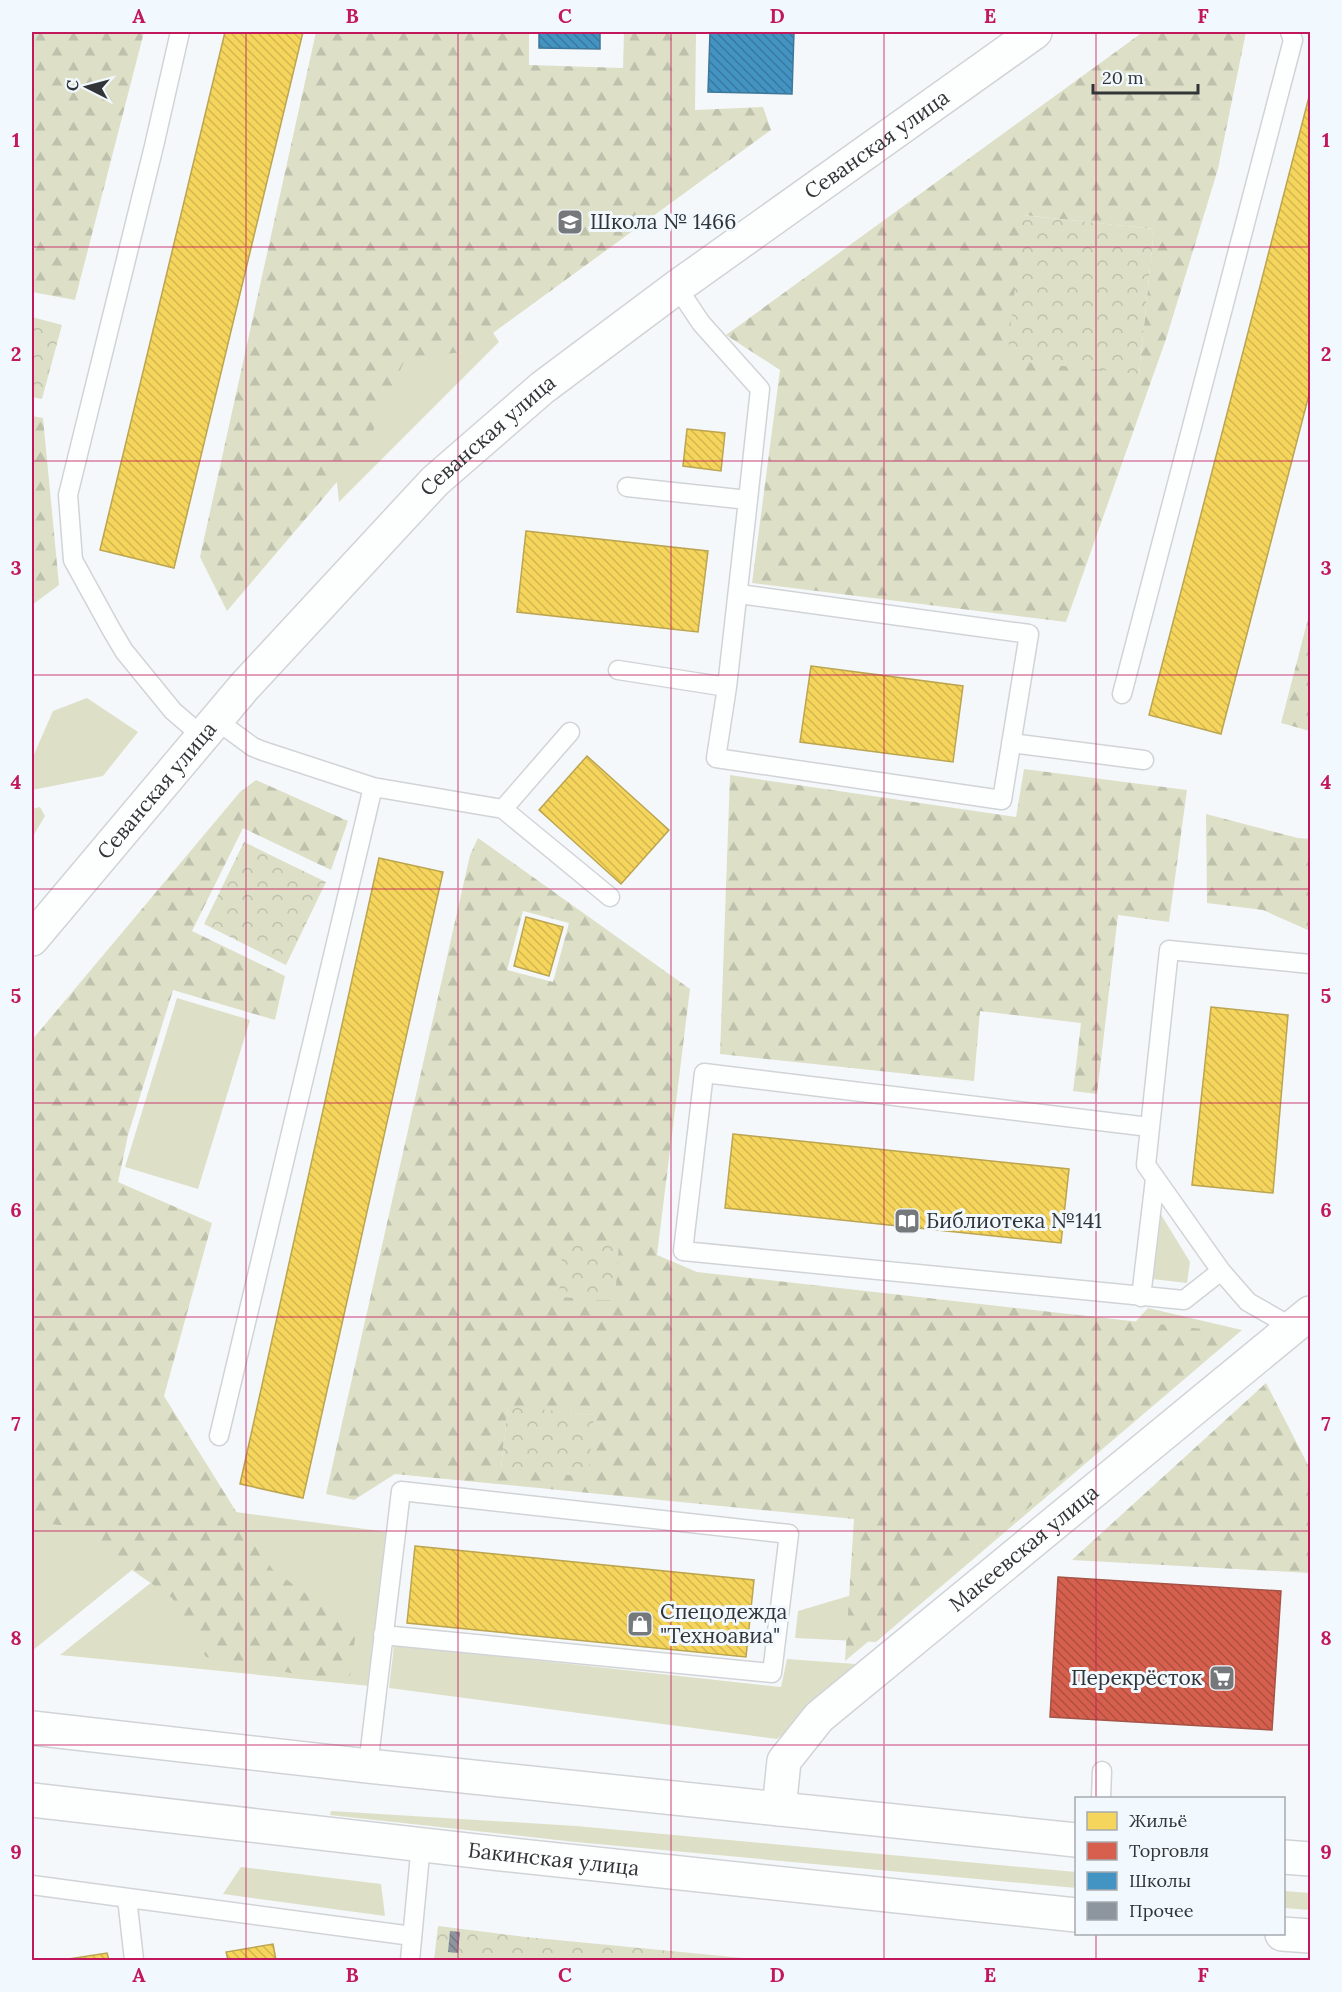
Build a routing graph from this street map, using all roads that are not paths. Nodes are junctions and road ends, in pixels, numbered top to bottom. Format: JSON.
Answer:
{"nodes":[{"id":1,"x":180,"y":32,"type":"edge"},
{"id":2,"x":1034,"y":32,"type":"edge"},
{"id":3,"x":1290,"y":32,"type":"edge"},
{"id":4,"x":677,"y":287,"type":"junction"},
{"id":5,"x":627,"y":487,"type":"dead end"},
{"id":6,"x":748,"y":500,"type":"junction"},
{"id":7,"x":739,"y":594,"type":"junction"},
{"id":8,"x":618,"y":670,"type":"dead end"},
{"id":9,"x":727,"y":687,"type":"junction"},
{"id":10,"x":1122,"y":693,"type":"dead end"},
{"id":11,"x":209,"y":728,"type":"junction"},
{"id":12,"x":570,"y":732,"type":"dead end"},
{"id":13,"x":1011,"y":743,"type":"junction"},
{"id":14,"x":1144,"y":760,"type":"dead end"},
{"id":15,"x":373,"y":787,"type":"junction"},
{"id":16,"x":503,"y":809,"type":"junction"},
{"id":17,"x":610,"y":897,"type":"dead end"},
{"id":18,"x":32,"y":939,"type":"edge"},
{"id":19,"x":1311,"y":964,"type":"edge"},
{"id":20,"x":1149,"y":1127,"type":"junction"},
{"id":21,"x":1155,"y":1179,"type":"junction"},
{"id":22,"x":1221,"y":1271,"type":"junction"},
{"id":23,"x":1141,"y":1297,"type":"junction"},
{"id":24,"x":1304,"y":1325,"type":"edge"},
{"id":25,"x":219,"y":1436,"type":"dead end"},
{"id":26,"x":384,"y":1635,"type":"junction"},
{"id":27,"x":32,"y":1728,"type":"edge"},
{"id":28,"x":368,"y":1766,"type":"junction"},
{"id":29,"x":1102,"y":1771,"type":"dead end"},
{"id":30,"x":1101,"y":1797,"type":"edge"},
{"id":31,"x":32,"y":1800,"type":"edge"},
{"id":32,"x":779,"y":1809,"type":"junction"},
{"id":33,"x":1075,"y":1840,"type":"edge"},
{"id":34,"x":421,"y":1844,"type":"junction"},
{"id":35,"x":1285,"y":1857,"type":"edge"},
{"id":36,"x":1311,"y":1859,"type":"edge"},
{"id":37,"x":32,"y":1885,"type":"edge"},
{"id":38,"x":127,"y":1898,"type":"junction"},
{"id":39,"x":1075,"y":1915,"type":"edge"},
{"id":40,"x":1285,"y":1934,"type":"edge"},
{"id":41,"x":412,"y":1936,"type":"junction"},
{"id":42,"x":1311,"y":1936,"type":"edge"},
{"id":43,"x":134,"y":1960,"type":"edge"},
{"id":44,"x":410,"y":1960,"type":"edge"}],
"edges":[{"from":1,"to":11,"type":"lane"},
{"from":2,"to":4,"type":"main road","name":"Севанская улица"},
{"from":3,"to":10,"type":"lane"},
{"from":4,"to":6,"type":"lane"},
{"from":4,"to":11,"type":"main road","name":"Севанская улица"},
{"from":5,"to":6,"type":"lane"},
{"from":6,"to":7,"type":"lane"},
{"from":7,"to":9,"type":"lane"},
{"from":7,"to":13,"type":"lane"},
{"from":8,"to":9,"type":"lane"},
{"from":9,"to":13,"type":"lane"},
{"from":11,"to":15,"type":"lane"},
{"from":11,"to":18,"type":"main road","name":"Севанская улица"},
{"from":12,"to":16,"type":"lane"},
{"from":13,"to":14,"type":"lane"},
{"from":15,"to":16,"type":"lane"},
{"from":15,"to":25,"type":"lane"},
{"from":16,"to":17,"type":"lane"},
{"from":19,"to":20,"type":"lane"},
{"from":20,"to":21,"type":"lane"},
{"from":20,"to":23,"type":"lane"},
{"from":21,"to":22,"type":"lane"},
{"from":21,"to":23,"type":"lane"},
{"from":22,"to":23,"type":"lane"},
{"from":22,"to":24,"type":"lane"},
{"from":24,"to":32,"type":"main road","name":"Макеевская улица"},
{"from":26,"to":26,"type":"lane"},
{"from":26,"to":28,"type":"lane"},
{"from":27,"to":28,"type":"main road"},
{"from":28,"to":32,"type":"main road"},
{"from":29,"to":30,"type":"lane"},
{"from":31,"to":34,"type":"main road","name":"Бакинская улица"},
{"from":32,"to":33,"type":"main road"},
{"from":34,"to":39,"type":"main road","name":"Бакинская улица"},
{"from":34,"to":41,"type":"lane"},
{"from":35,"to":36,"type":"main road"},
{"from":37,"to":38,"type":"lane"},
{"from":38,"to":41,"type":"lane"},
{"from":38,"to":43,"type":"lane"},
{"from":40,"to":42,"type":"main road"},
{"from":41,"to":44,"type":"lane"}]}
